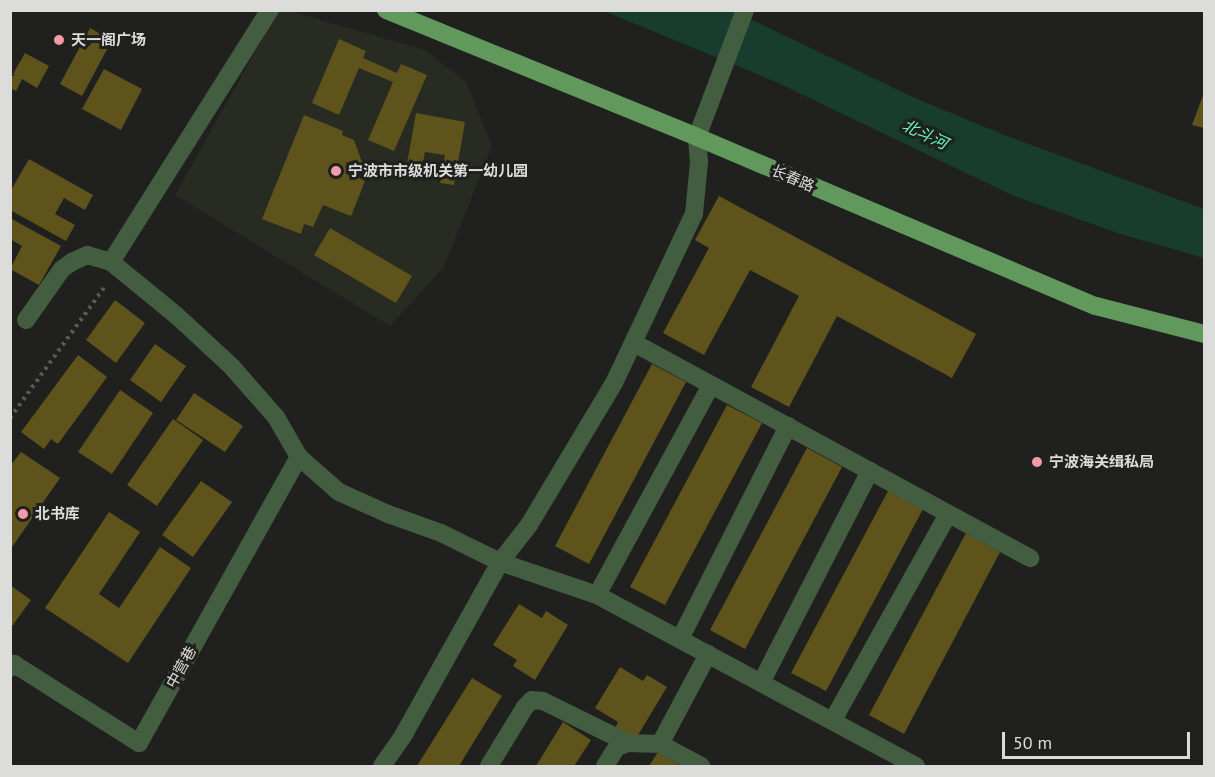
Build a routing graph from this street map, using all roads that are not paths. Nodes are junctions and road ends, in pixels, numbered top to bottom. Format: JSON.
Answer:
{"nodes":[{"id":1,"x":270,"y":10,"type":"edge"},
{"id":2,"x":386,"y":10,"type":"edge"},
{"id":3,"x":745,"y":10,"type":"edge"},
{"id":4,"x":697,"y":137,"type":"junction"},
{"id":5,"x":115,"y":265,"type":"junction"},
{"id":6,"x":26,"y":320,"type":"dead end"},
{"id":7,"x":1204,"y":334,"type":"edge"},
{"id":8,"x":633,"y":343,"type":"junction"},
{"id":9,"x":711,"y":385,"type":"junction"},
{"id":10,"x":788,"y":426,"type":"junction"},
{"id":11,"x":299,"y":457,"type":"junction"},
{"id":12,"x":870,"y":471,"type":"junction"},
{"id":13,"x":948,"y":514,"type":"junction"},
{"id":14,"x":1030,"y":558,"type":"dead end"},
{"id":15,"x":500,"y":562,"type":"junction"},
{"id":16,"x":597,"y":595,"type":"junction"},
{"id":17,"x":680,"y":639,"type":"junction"},
{"id":18,"x":708,"y":654,"type":"junction"},
{"id":19,"x":10,"y":668,"type":"edge"},
{"id":20,"x":762,"y":681,"type":"junction"},
{"id":21,"x":833,"y":720,"type":"junction"},
{"id":22,"x":628,"y":743,"type":"junction"},
{"id":23,"x":660,"y":744,"type":"junction"},
{"id":24,"x":382,"y":766,"type":"edge"},
{"id":25,"x":489,"y":766,"type":"edge"},
{"id":26,"x":605,"y":766,"type":"edge"},
{"id":27,"x":701,"y":766,"type":"edge"},
{"id":28,"x":916,"y":766,"type":"edge"}],
"edges":[{"from":1,"to":5,"type":"street"},
{"from":2,"to":4,"type":"main road","name":"长春路"},
{"from":3,"to":4,"type":"street"},
{"from":4,"to":7,"type":"main road","name":"长春路"},
{"from":4,"to":8,"type":"street"},
{"from":5,"to":6,"type":"street"},
{"from":5,"to":11,"type":"street"},
{"from":8,"to":9,"type":"street"},
{"from":8,"to":15,"type":"street"},
{"from":9,"to":10,"type":"street"},
{"from":9,"to":16,"type":"street"},
{"from":10,"to":12,"type":"street"},
{"from":10,"to":17,"type":"street"},
{"from":11,"to":15,"type":"street"},
{"from":11,"to":19,"type":"street","name":"中营巷"},
{"from":12,"to":13,"type":"street"},
{"from":12,"to":20,"type":"street"},
{"from":13,"to":14,"type":"street"},
{"from":13,"to":21,"type":"street"},
{"from":15,"to":16,"type":"street"},
{"from":15,"to":24,"type":"street"},
{"from":16,"to":17,"type":"street"},
{"from":17,"to":18,"type":"street"},
{"from":18,"to":20,"type":"street"},
{"from":18,"to":23,"type":"street"},
{"from":20,"to":21,"type":"street"},
{"from":21,"to":28,"type":"street"},
{"from":22,"to":23,"type":"street"},
{"from":22,"to":25,"type":"street"},
{"from":22,"to":26,"type":"street"},
{"from":23,"to":27,"type":"street"}]}
